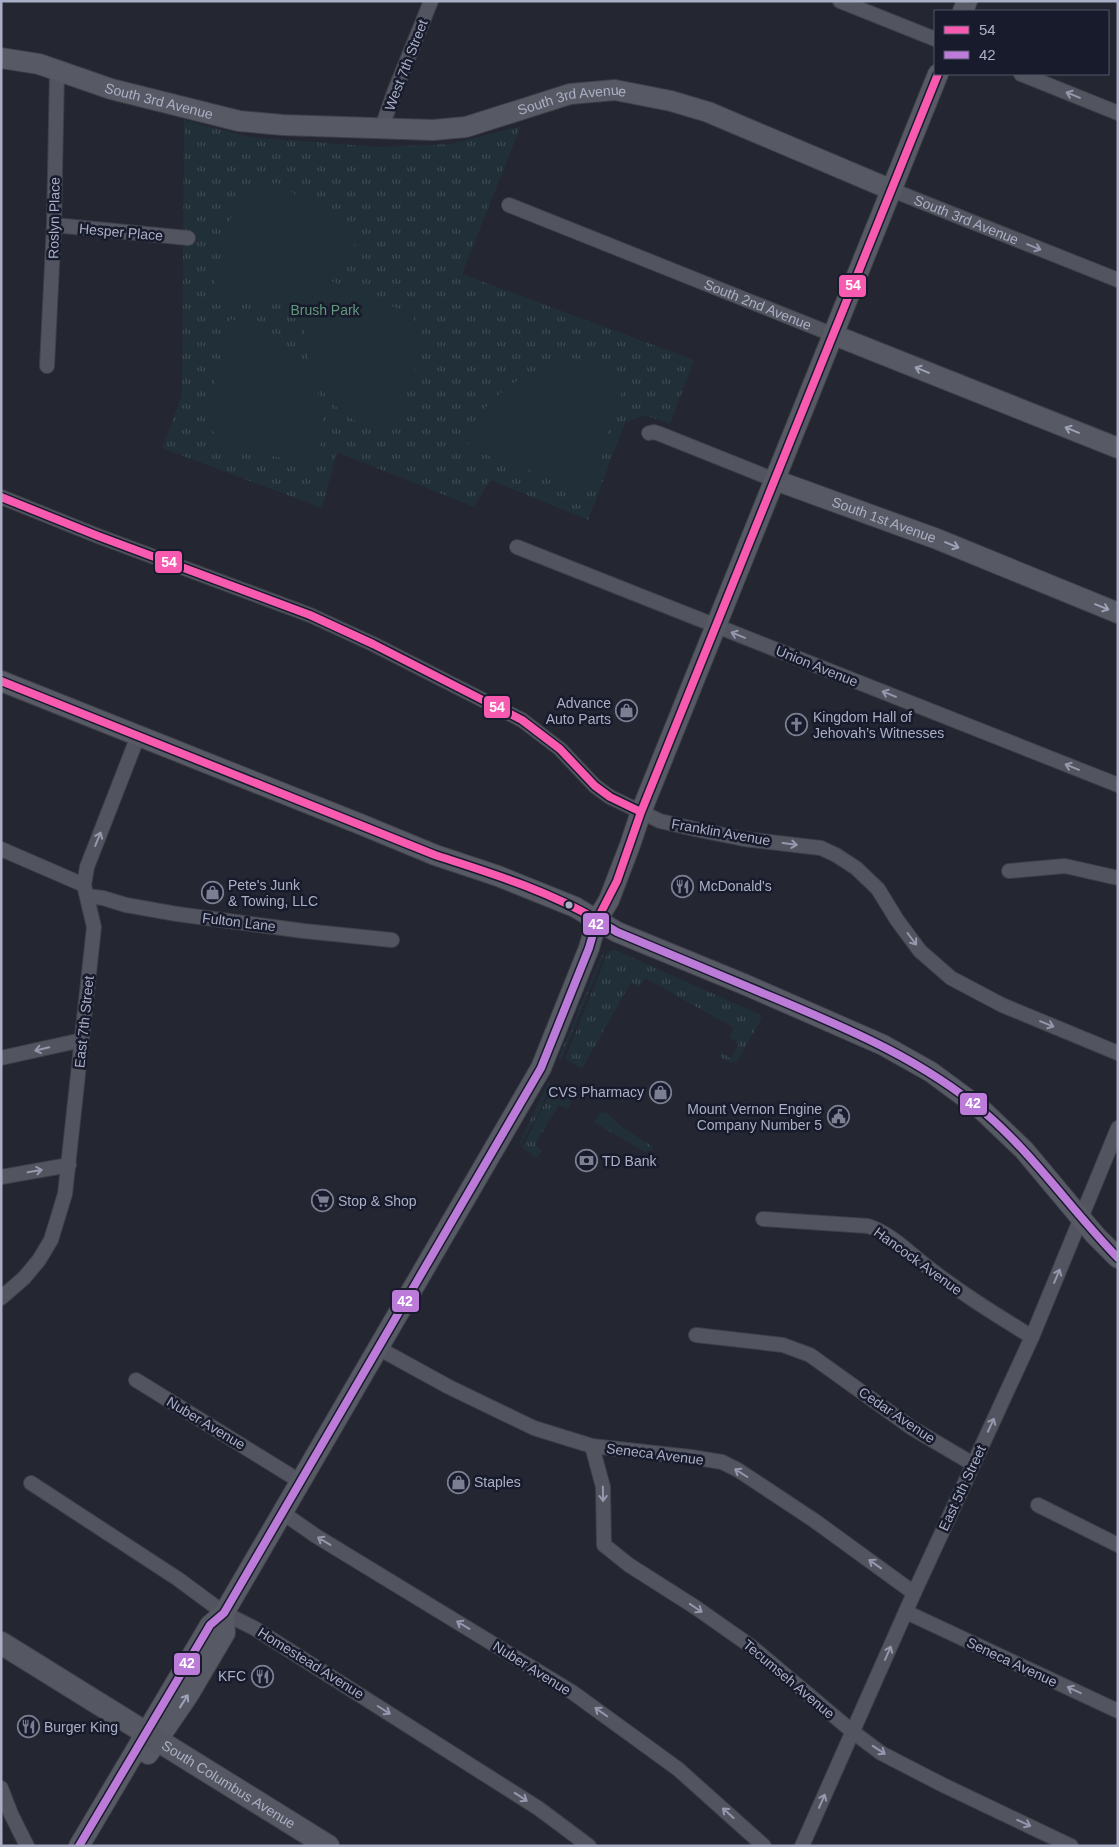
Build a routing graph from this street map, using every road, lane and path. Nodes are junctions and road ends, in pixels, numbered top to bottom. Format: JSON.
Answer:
{"nodes":[{"id":1,"x":431,"y":1,"type":"edge"},
{"id":2,"x":840,"y":1,"type":"edge"},
{"id":3,"x":934,"y":39,"type":"edge"},
{"id":4,"x":1,"y":58,"type":"edge"},
{"id":5,"x":56,"y":70,"type":"junction"},
{"id":6,"x":938,"y":75,"type":"edge"},
{"id":7,"x":1023,"y":75,"type":"edge"},
{"id":8,"x":1118,"y":113,"type":"edge"},
{"id":9,"x":382,"y":130,"type":"junction"},
{"id":10,"x":892,"y":190,"type":"junction"},
{"id":11,"x":509,"y":206,"type":"dead end"},
{"id":12,"x":54,"y":225,"type":"junction"},
{"id":13,"x":188,"y":238,"type":"dead end"},
{"id":14,"x":1118,"y":280,"type":"edge"},
{"id":15,"x":834,"y":335,"type":"junction"},
{"id":16,"x":47,"y":366,"type":"dead end"},
{"id":17,"x":649,"y":433,"type":"dead end"},
{"id":18,"x":1118,"y":448,"type":"edge"},
{"id":19,"x":775,"y":480,"type":"junction"},
{"id":20,"x":1,"y":497,"type":"edge"},
{"id":21,"x":517,"y":547,"type":"dead end"},
{"id":22,"x":1118,"y":613,"type":"edge"},
{"id":23,"x":716,"y":626,"type":"junction"},
{"id":24,"x":1,"y":681,"type":"edge"},
{"id":25,"x":138,"y":736,"type":"junction"},
{"id":26,"x":1118,"y":785,"type":"edge"},
{"id":27,"x":641,"y":812,"type":"junction"},
{"id":28,"x":1,"y":849,"type":"edge"},
{"id":29,"x":1009,"y":871,"type":"dead end"},
{"id":30,"x":1118,"y":878,"type":"edge"},
{"id":31,"x":86,"y":891,"type":"junction"},
{"id":32,"x":597,"y":920,"type":"junction"},
{"id":33,"x":392,"y":940,"type":"dead end"},
{"id":34,"x":82,"y":1040,"type":"junction"},
{"id":35,"x":1118,"y":1053,"type":"edge"},
{"id":36,"x":1,"y":1058,"type":"edge"},
{"id":37,"x":1118,"y":1128,"type":"edge"},
{"id":38,"x":69,"y":1165,"type":"junction"},
{"id":39,"x":1,"y":1177,"type":"edge"},
{"id":40,"x":1081,"y":1218,"type":"junction"},
{"id":41,"x":763,"y":1219,"type":"dead end"},
{"id":42,"x":1118,"y":1258,"type":"edge"},
{"id":43,"x":1,"y":1298,"type":"edge"},
{"id":44,"x":696,"y":1336,"type":"dead end"},
{"id":45,"x":1032,"y":1337,"type":"junction"},
{"id":46,"x":378,"y":1348,"type":"junction"},
{"id":47,"x":136,"y":1380,"type":"dead end"},
{"id":48,"x":592,"y":1446,"type":"junction"},
{"id":49,"x":973,"y":1464,"type":"junction"},
{"id":50,"x":301,"y":1482,"type":"junction"},
{"id":51,"x":31,"y":1483,"type":"dead end"},
{"id":52,"x":1038,"y":1505,"type":"dead end"},
{"id":53,"x":284,"y":1513,"type":"junction"},
{"id":54,"x":1118,"y":1545,"type":"edge"},
{"id":55,"x":914,"y":1593,"type":"junction"},
{"id":56,"x":906,"y":1612,"type":"junction"},
{"id":57,"x":224,"y":1613,"type":"junction"},
{"id":58,"x":1,"y":1643,"type":"edge"},
{"id":59,"x":1118,"y":1711,"type":"edge"},
{"id":60,"x":853,"y":1732,"type":"junction"},
{"id":61,"x":151,"y":1737,"type":"junction"},
{"id":62,"x":1,"y":1788,"type":"edge"},
{"id":63,"x":27,"y":1846,"type":"edge"},
{"id":64,"x":79,"y":1846,"type":"edge"},
{"id":65,"x":95,"y":1846,"type":"edge"},
{"id":66,"x":328,"y":1846,"type":"edge"},
{"id":67,"x":589,"y":1846,"type":"edge"},
{"id":68,"x":764,"y":1846,"type":"edge"},
{"id":69,"x":802,"y":1846,"type":"edge"},
{"id":70,"x":1071,"y":1846,"type":"edge"}],
"edges":[{"from":1,"to":9,"type":"street","name":"West 7th Street"},
{"from":2,"to":3,"type":"street"},
{"from":4,"to":5,"type":"street","name":"South 3rd Avenue"},
{"from":5,"to":9,"type":"street","name":"South 3rd Avenue"},
{"from":5,"to":12,"type":"street","name":"Roslyn Place"},
{"from":6,"to":10,"type":"street"},
{"from":8,"to":7,"type":"street","one_way":true},
{"from":9,"to":10,"type":"street","name":"South 3rd Avenue"},
{"from":10,"to":14,"type":"street","name":"South 3rd Avenue","one_way":true},
{"from":10,"to":15,"type":"street"},
{"from":11,"to":15,"type":"street","name":"South 2nd Avenue"},
{"from":12,"to":13,"type":"street","name":"Hesper Place"},
{"from":12,"to":16,"type":"street","name":"Roslyn Place"},
{"from":18,"to":15,"type":"street","name":"South 2nd Avenue","one_way":true},
{"from":15,"to":19,"type":"street"},
{"from":17,"to":19,"type":"street","name":"South 1st Avenue"},
{"from":19,"to":22,"type":"street","name":"South 1st Avenue","one_way":true},
{"from":19,"to":23,"type":"street"},
{"from":20,"to":27,"type":"street","name":"Franklin Avenue"},
{"from":21,"to":23,"type":"street","name":"Union Avenue"},
{"from":26,"to":23,"type":"street","name":"Union Avenue","one_way":true},
{"from":23,"to":27,"type":"street"},
{"from":24,"to":25,"type":"street"},
{"from":31,"to":25,"type":"street","name":"East 7th Street","one_way":true},
{"from":25,"to":32,"type":"street"},
{"from":27,"to":32,"type":"street"},
{"from":27,"to":35,"type":"street","name":"Franklin Avenue","one_way":true},
{"from":28,"to":31,"type":"street","name":"Fulton Lane"},
{"from":29,"to":30,"type":"street"},
{"from":31,"to":33,"type":"street","name":"Fulton Lane"},
{"from":31,"to":34,"type":"street","name":"East 7th Street"},
{"from":32,"to":40,"type":"street"},
{"from":32,"to":46,"type":"street"},
{"from":34,"to":36,"type":"street","one_way":true},
{"from":34,"to":38,"type":"street","name":"East 7th Street"},
{"from":37,"to":40,"type":"street","name":"East 5th Street"},
{"from":39,"to":38,"type":"street","one_way":true},
{"from":38,"to":43,"type":"street","name":"East 7th Street"},
{"from":40,"to":42,"type":"street"},
{"from":45,"to":40,"type":"street","name":"East 5th Street","one_way":true},
{"from":41,"to":45,"type":"street","name":"Hancock Avenue"},
{"from":44,"to":49,"type":"street","name":"Cedar Avenue"},
{"from":49,"to":45,"type":"street","name":"East 5th Street","one_way":true},
{"from":46,"to":48,"type":"street","name":"Seneca Avenue"},
{"from":46,"to":50,"type":"street"},
{"from":47,"to":50,"type":"street","name":"Nuber Avenue"},
{"from":55,"to":48,"type":"street","name":"Seneca Avenue","one_way":true},
{"from":48,"to":60,"type":"street","name":"Tecumseh Avenue","one_way":true},
{"from":49,"to":55,"type":"street","name":"East 5th Street"},
{"from":50,"to":53,"type":"street"},
{"from":51,"to":57,"type":"street","name":"Homestead Avenue"},
{"from":52,"to":54,"type":"street"},
{"from":53,"to":57,"type":"street"},
{"from":68,"to":53,"type":"street","name":"Nuber Avenue","one_way":true},
{"from":55,"to":56,"type":"street","name":"East 5th Street"},
{"from":59,"to":56,"type":"street","name":"Seneca Avenue","one_way":true},
{"from":60,"to":56,"type":"street","name":"East 5th Street","one_way":true},
{"from":57,"to":61,"type":"street"},
{"from":57,"to":67,"type":"street","name":"Homestead Avenue","one_way":true},
{"from":58,"to":61,"type":"main road","name":"South Columbus Avenue"},
{"from":69,"to":60,"type":"street","name":"East 5th Street","one_way":true},
{"from":60,"to":70,"type":"street","name":"Tecumseh Avenue","one_way":true},
{"from":61,"to":64,"type":"street"},
{"from":61,"to":65,"type":"street"},
{"from":61,"to":66,"type":"main road","name":"South Columbus Avenue"},
{"from":62,"to":63,"type":"street"}]}
